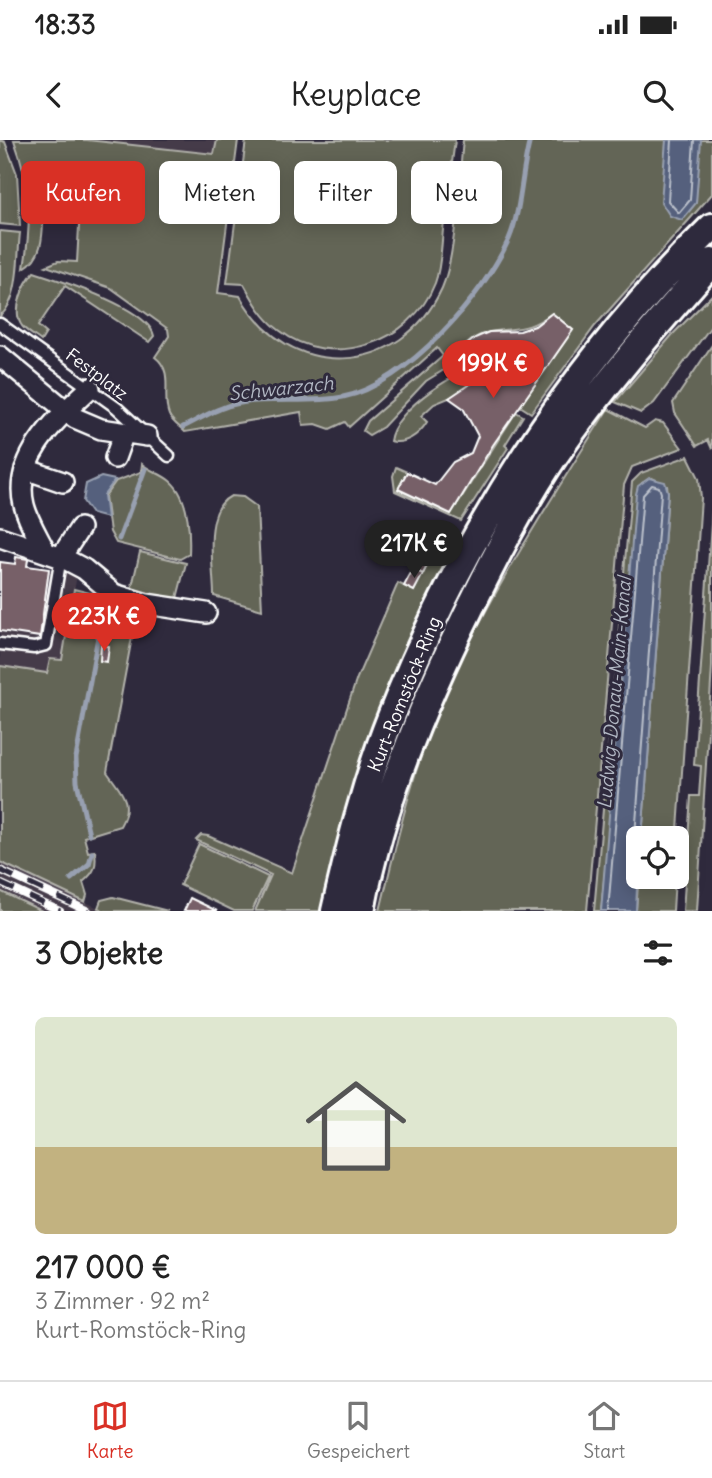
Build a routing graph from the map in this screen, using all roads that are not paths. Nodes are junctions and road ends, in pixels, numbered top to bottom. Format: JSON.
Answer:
{"nodes":[{"id":1,"x":712,"y":227,"type":"edge"},
{"id":2,"x":712,"y":262,"type":"edge"},
{"id":3,"x":0,"y":324,"type":"edge"},
{"id":4,"x":0,"y":356,"type":"edge"},
{"id":5,"x":90,"y":388,"type":"junction"},
{"id":6,"x":67,"y":411,"type":"junction"},
{"id":7,"x":124,"y":433,"type":"junction"},
{"id":8,"x":147,"y":436,"type":"junction"},
{"id":9,"x":169,"y":456,"type":"dead end"},
{"id":10,"x":115,"y":458,"type":"dead end"},
{"id":11,"x":25,"y":469,"type":"junction"},
{"id":12,"x":63,"y":482,"type":"dead end"},
{"id":13,"x":80,"y":528,"type":"dead end"},
{"id":14,"x":0,"y":537,"type":"edge"},
{"id":15,"x":52,"y":553,"type":"junction"},
{"id":16,"x":206,"y":612,"type":"dead end"},
{"id":17,"x":0,"y":644,"type":"edge"},
{"id":18,"x":335,"y":911,"type":"edge"},
{"id":19,"x":361,"y":911,"type":"edge"}],
"edges":[{"from":1,"to":18,"type":"main road","name":"Kurt-Romstöck-Ring"},
{"from":2,"to":19,"type":"main road","name":"Kurt-Romstöck-Ring"},
{"from":3,"to":5,"type":"lane","name":"Festplatz"},
{"from":4,"to":6,"type":"street"},
{"from":5,"to":6,"type":"street"},
{"from":5,"to":8,"type":"lane","name":"Festplatz"},
{"from":6,"to":7,"type":"street"},
{"from":6,"to":11,"type":"street"},
{"from":7,"to":8,"type":"street"},
{"from":7,"to":10,"type":"street"},
{"from":8,"to":9,"type":"lane","name":"Festplatz"},
{"from":11,"to":12,"type":"street"},
{"from":11,"to":15,"type":"street"},
{"from":13,"to":15,"type":"street"},
{"from":14,"to":15,"type":"street"},
{"from":15,"to":16,"type":"street"},
{"from":15,"to":17,"type":"lane"}]}
